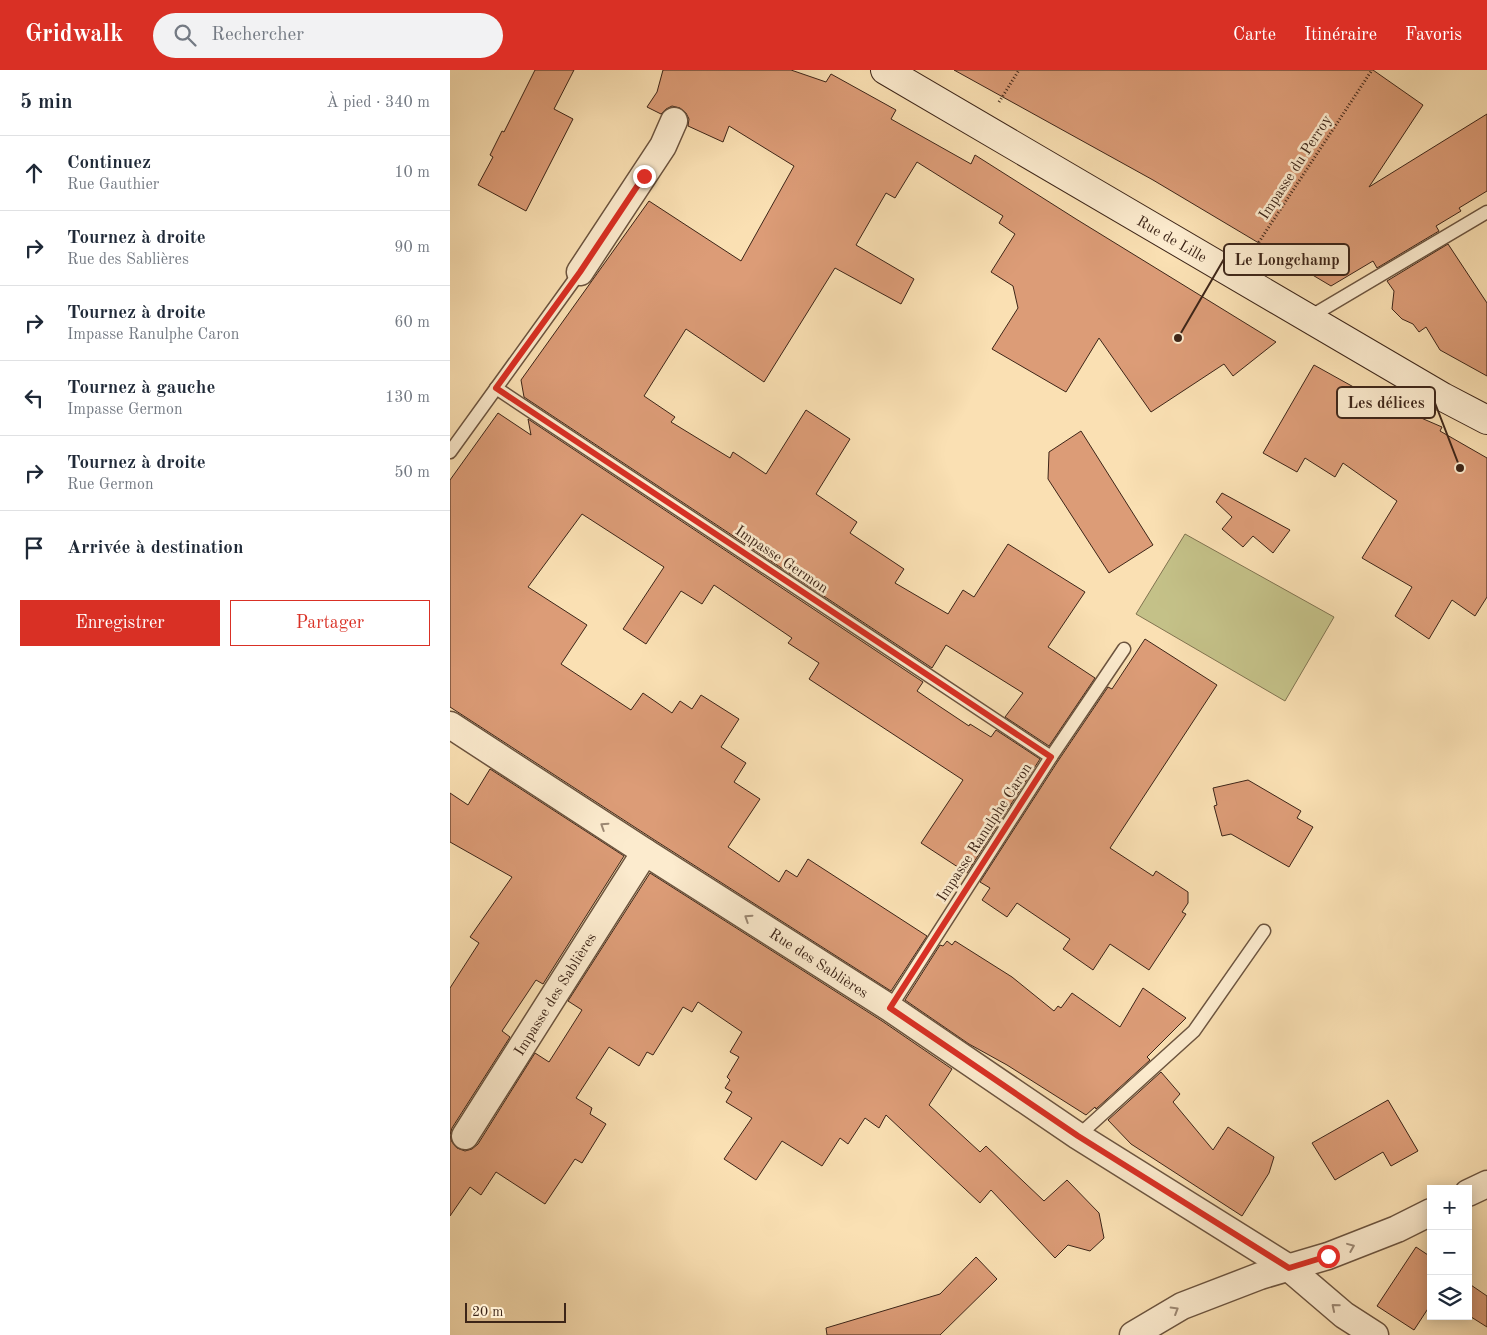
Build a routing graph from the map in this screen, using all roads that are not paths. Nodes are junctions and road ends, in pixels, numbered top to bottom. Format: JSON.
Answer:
{"nodes":[{"id":1,"x":885,"y":70,"type":"edge"},
{"id":2,"x":674,"y":121,"type":"dead end"},
{"id":3,"x":1487,"y":212,"type":"edge"},
{"id":4,"x":580,"y":272,"type":"joint"},
{"id":5,"x":1308,"y":318,"type":"junction"},
{"id":6,"x":496,"y":388,"type":"junction"},
{"id":7,"x":1487,"y":420,"type":"edge"},
{"id":8,"x":450,"y":452,"type":"edge"},
{"id":9,"x":1124,"y":649,"type":"dead end"},
{"id":10,"x":450,"y":725,"type":"edge"},
{"id":11,"x":1051,"y":757,"type":"junction"},
{"id":12,"x":645,"y":852,"type":"junction"},
{"id":13,"x":1264,"y":931,"type":"dead end"},
{"id":14,"x":890,"y":1008,"type":"junction"},
{"id":15,"x":465,"y":1136,"type":"dead end"},
{"id":16,"x":1078,"y":1136,"type":"junction"},
{"id":17,"x":1487,"y":1184,"type":"edge"},
{"id":18,"x":1472,"y":1191,"type":"edge"},
{"id":19,"x":1427,"y":1214,"type":"edge"},
{"id":20,"x":1289,"y":1268,"type":"junction"},
{"id":21,"x":1133,"y":1335,"type":"edge"},
{"id":22,"x":1375,"y":1335,"type":"edge"}],
"edges":[{"from":1,"to":5,"type":"main road","name":"Rue de Lille"},
{"from":2,"to":4,"type":"street"},
{"from":3,"to":5,"type":"lane"},
{"from":4,"to":6,"type":"lane"},
{"from":5,"to":7,"type":"main road","name":"Rue de Lille"},
{"from":6,"to":8,"type":"lane"},
{"from":6,"to":11,"type":"lane","name":"Impasse Germon"},
{"from":9,"to":11,"type":"lane","name":"Impasse Ranulphe Caron"},
{"from":12,"to":10,"type":"street","name":"Rue des Sablières","one_way":true},
{"from":11,"to":14,"type":"lane","name":"Impasse Ranulphe Caron"},
{"from":14,"to":12,"type":"street","name":"Rue des Sablières","one_way":true},
{"from":12,"to":15,"type":"street","name":"Impasse des Sablières"},
{"from":13,"to":16,"type":"lane"},
{"from":14,"to":16,"type":"street","name":"Rue des Sablières"},
{"from":16,"to":20,"type":"street","name":"Rue des Sablières"},
{"from":17,"to":18,"type":"street"},
{"from":20,"to":19,"type":"street","one_way":true},
{"from":21,"to":20,"type":"street","one_way":true},
{"from":22,"to":20,"type":"street","name":"Rue des Sablières","one_way":true}]}
